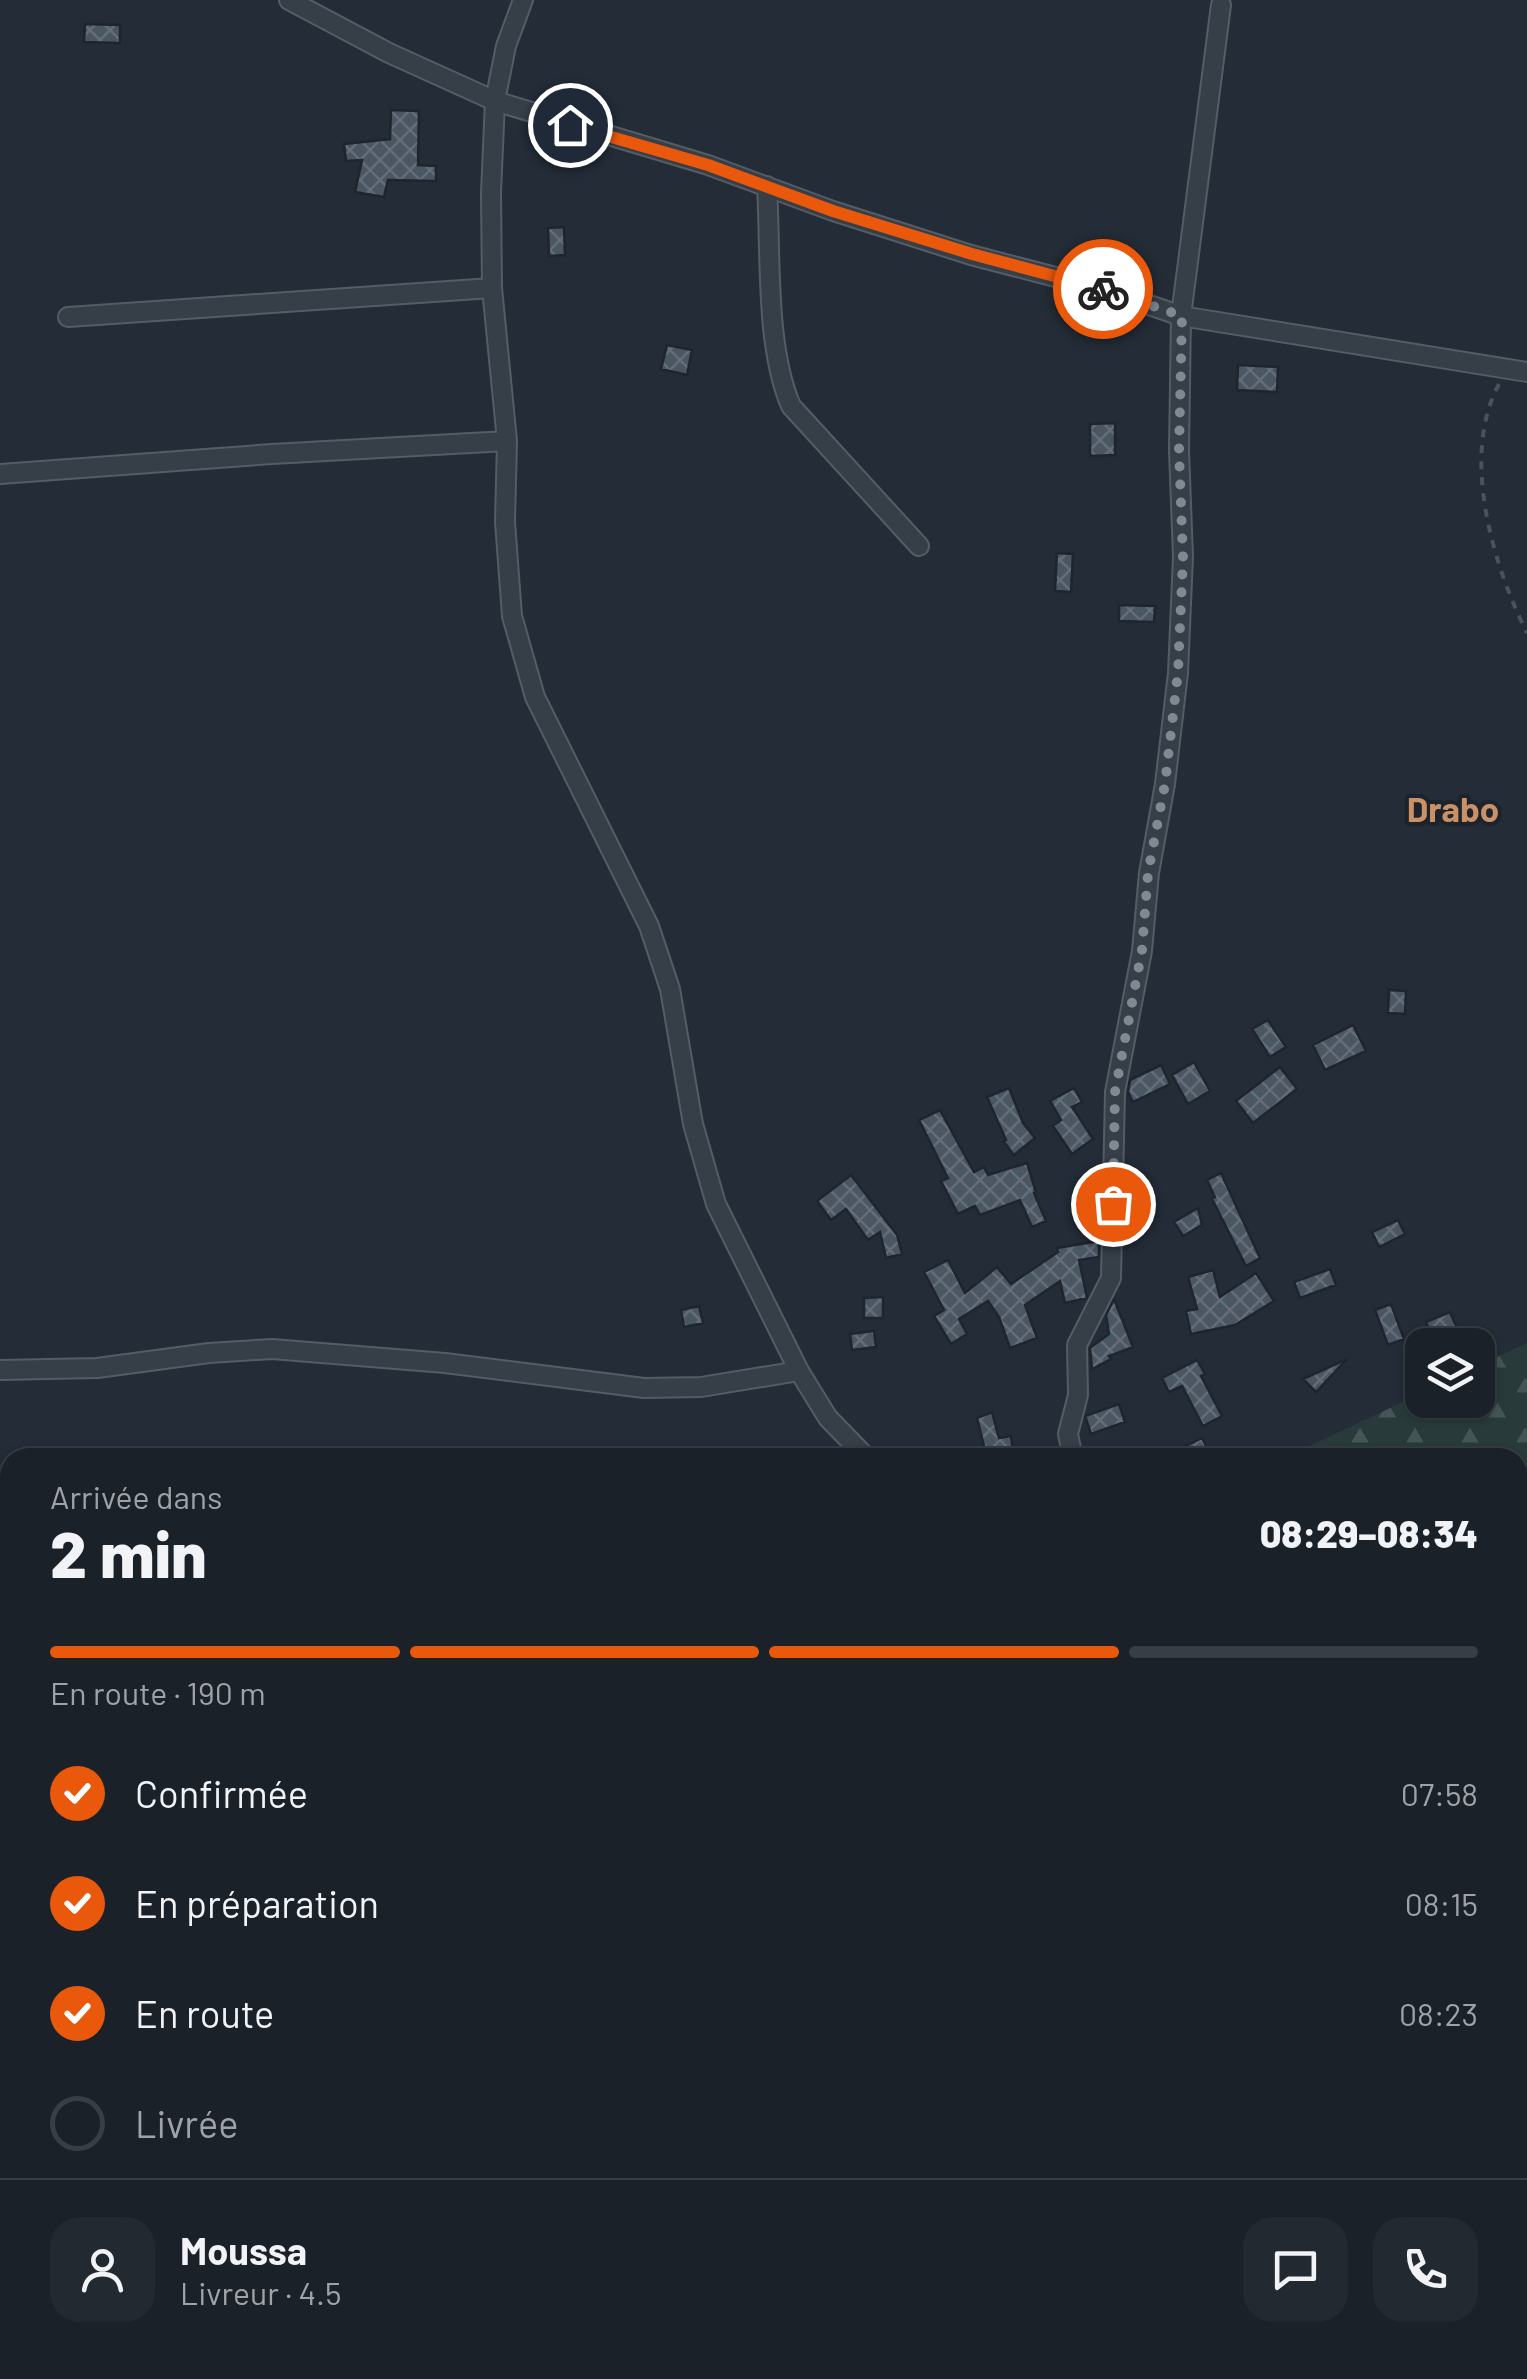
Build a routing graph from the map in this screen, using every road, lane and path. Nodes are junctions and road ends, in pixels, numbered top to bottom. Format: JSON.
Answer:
{"nodes":[{"id":1,"x":288,"y":0,"type":"edge"},
{"id":2,"x":523,"y":0,"type":"edge"},
{"id":3,"x":1221,"y":5,"type":"dead end"},
{"id":4,"x":495,"y":101,"type":"junction"},
{"id":5,"x":768,"y":186,"type":"junction"},
{"id":6,"x":492,"y":288,"type":"junction"},
{"id":7,"x":1182,"y":316,"type":"junction"},
{"id":8,"x":68,"y":317,"type":"dead end"},
{"id":9,"x":1520,"y":372,"type":"edge"},
{"id":10,"x":508,"y":442,"type":"junction"},
{"id":11,"x":0,"y":474,"type":"edge"},
{"id":12,"x":919,"y":546,"type":"dead end"},
{"id":13,"x":1527,"y":633,"type":"edge"},
{"id":14,"x":0,"y":1370,"type":"edge"},
{"id":15,"x":799,"y":1372,"type":"junction"},
{"id":16,"x":857,"y":1448,"type":"edge"},
{"id":17,"x":1070,"y":1448,"type":"edge"}],
"edges":[{"from":1,"to":4,"type":"street"},
{"from":2,"to":4,"type":"street"},
{"from":3,"to":7,"type":"street"},
{"from":4,"to":5,"type":"street"},
{"from":4,"to":6,"type":"street"},
{"from":5,"to":7,"type":"street"},
{"from":5,"to":12,"type":"street"},
{"from":6,"to":8,"type":"street"},
{"from":6,"to":10,"type":"street"},
{"from":7,"to":9,"type":"street"},
{"from":7,"to":17,"type":"street"},
{"from":9,"to":13,"type":"path"},
{"from":10,"to":11,"type":"street"},
{"from":10,"to":15,"type":"street"},
{"from":14,"to":15,"type":"street"},
{"from":15,"to":16,"type":"street"}]}
